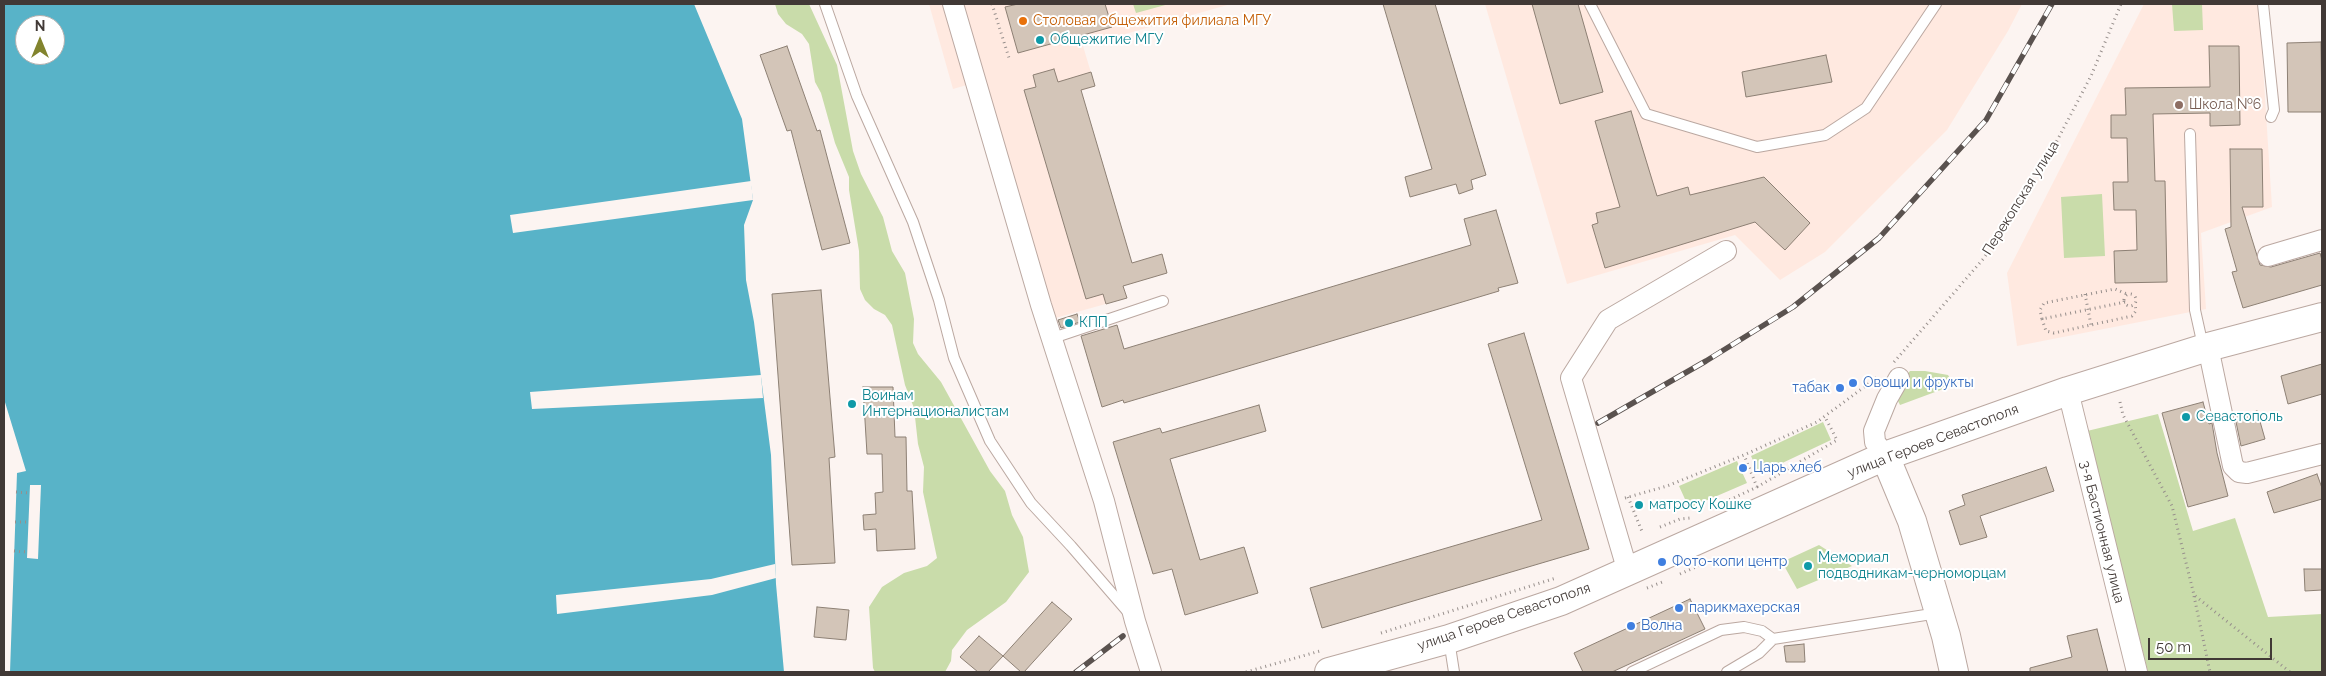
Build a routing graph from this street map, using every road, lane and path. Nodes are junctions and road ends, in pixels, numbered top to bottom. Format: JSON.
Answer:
{"nodes":[{"id":1,"x":825,"y":4,"type":"edge"},
{"id":2,"x":953,"y":4,"type":"edge"},
{"id":3,"x":992,"y":4,"type":"edge"},
{"id":4,"x":1590,"y":4,"type":"edge"},
{"id":5,"x":1936,"y":4,"type":"edge"},
{"id":6,"x":2121,"y":4,"type":"edge"},
{"id":7,"x":2263,"y":4,"type":"edge"},
{"id":8,"x":1009,"y":58,"type":"dead end"},
{"id":9,"x":2271,"y":117,"type":"dead end"},
{"id":10,"x":2190,"y":134,"type":"dead end"},
{"id":11,"x":2322,"y":240,"type":"edge"},
{"id":12,"x":1726,"y":251,"type":"dead end"},
{"id":13,"x":2268,"y":256,"type":"dead end"},
{"id":14,"x":2085,"y":294,"type":"junction"},
{"id":15,"x":2127,"y":294,"type":"junction"},
{"id":16,"x":1163,"y":301,"type":"dead end"},
{"id":17,"x":2124,"y":302,"type":"junction"},
{"id":18,"x":2135,"y":304,"type":"junction"},
{"id":19,"x":2088,"y":309,"type":"junction"},
{"id":20,"x":2322,"y":317,"type":"edge"},
{"id":21,"x":2042,"y":319,"type":"junction"},
{"id":22,"x":2091,"y":325,"type":"junction"},
{"id":23,"x":1053,"y":338,"type":"junction"},
{"id":24,"x":2208,"y":347,"type":"junction"},
{"id":25,"x":1893,"y":370,"type":"junction"},
{"id":26,"x":2068,"y":391,"type":"junction"},
{"id":27,"x":2120,"y":402,"type":"dead end"},
{"id":28,"x":1825,"y":417,"type":"junction"},
{"id":29,"x":2322,"y":454,"type":"edge"},
{"id":30,"x":1744,"y":455,"type":"junction"},
{"id":31,"x":1885,"y":456,"type":"junction"},
{"id":32,"x":1757,"y":487,"type":"junction"},
{"id":33,"x":16,"y":492,"type":"dead end"},
{"id":34,"x":29,"y":493,"type":"dead end"},
{"id":35,"x":1628,"y":497,"type":"junction"},
{"id":36,"x":1607,"y":502,"type":"junction"},
{"id":37,"x":1723,"y":503,"type":"dead end"},
{"id":38,"x":1697,"y":515,"type":"dead end"},
{"id":39,"x":15,"y":522,"type":"dead end"},
{"id":40,"x":28,"y":522,"type":"dead end"},
{"id":41,"x":1660,"y":527,"type":"dead end"},
{"id":42,"x":1643,"y":534,"type":"dead end"},
{"id":43,"x":14,"y":551,"type":"dead end"},
{"id":44,"x":27,"y":552,"type":"dead end"},
{"id":45,"x":1705,"y":562,"type":"dead end"},
{"id":46,"x":1680,"y":574,"type":"dead end"},
{"id":47,"x":1560,"y":576,"type":"dead end"},
{"id":48,"x":1665,"y":581,"type":"dead end"},
{"id":49,"x":1633,"y":582,"type":"junction"},
{"id":50,"x":2194,"y":595,"type":"junction"},
{"id":51,"x":1939,"y":612,"type":"junction"},
{"id":52,"x":1135,"y":621,"type":"junction"},
{"id":53,"x":1375,"y":635,"type":"dead end"},
{"id":54,"x":1448,"y":639,"type":"junction"},
{"id":55,"x":1774,"y":639,"type":"junction"},
{"id":56,"x":1329,"y":660,"type":"edge"},
{"id":57,"x":1151,"y":672,"type":"edge"},
{"id":58,"x":1246,"y":672,"type":"edge"},
{"id":59,"x":1454,"y":672,"type":"edge"},
{"id":60,"x":1632,"y":672,"type":"edge"},
{"id":61,"x":1727,"y":672,"type":"edge"},
{"id":62,"x":1954,"y":672,"type":"edge"},
{"id":63,"x":2137,"y":672,"type":"edge"},
{"id":64,"x":2210,"y":672,"type":"edge"},
{"id":65,"x":2290,"y":672,"type":"edge"}],
"edges":[{"from":1,"to":52,"type":"lane"},
{"from":2,"to":23,"type":"street"},
{"from":3,"to":8,"type":"path"},
{"from":4,"to":5,"type":"lane"},
{"from":6,"to":25,"type":"path","name":"Перекопская улица"},
{"from":7,"to":9,"type":"lane"},
{"from":10,"to":24,"type":"lane"},
{"from":11,"to":13,"type":"street"},
{"from":12,"to":36,"type":"street"},
{"from":14,"to":15,"type":"path"},
{"from":14,"to":19,"type":"path"},
{"from":14,"to":21,"type":"path"},
{"from":15,"to":17,"type":"path"},
{"from":15,"to":18,"type":"path"},
{"from":16,"to":23,"type":"lane"},
{"from":17,"to":18,"type":"path"},
{"from":17,"to":19,"type":"path"},
{"from":18,"to":22,"type":"path"},
{"from":19,"to":21,"type":"path"},
{"from":19,"to":22,"type":"path"},
{"from":20,"to":24,"type":"main road","name":"улица Героев Севастополя"},
{"from":21,"to":22,"type":"path"},
{"from":23,"to":52,"type":"street"},
{"from":24,"to":26,"type":"main road","name":"улица Героев Севастополя"},
{"from":24,"to":29,"type":"street"},
{"from":25,"to":28,"type":"path","name":"Перекопская улица"},
{"from":25,"to":31,"type":"street"},
{"from":26,"to":31,"type":"main road","name":"улица Героев Севастополя"},
{"from":26,"to":63,"type":"street","name":"3-я Бастионная улица"},
{"from":27,"to":50,"type":"path"},
{"from":28,"to":30,"type":"path","name":"Перекопская улица"},
{"from":28,"to":32,"type":"path"},
{"from":30,"to":32,"type":"path"},
{"from":30,"to":35,"type":"path","name":"Перекопская улица"},
{"from":31,"to":49,"type":"main road","name":"улица Героев Севастополя"},
{"from":31,"to":51,"type":"main road"},
{"from":32,"to":37,"type":"path"},
{"from":33,"to":34,"type":"path"},
{"from":35,"to":36,"type":"path","name":"Перекопская улица"},
{"from":35,"to":42,"type":"path"},
{"from":36,"to":49,"type":"street"},
{"from":38,"to":41,"type":"path"},
{"from":39,"to":40,"type":"path"},
{"from":43,"to":44,"type":"path"},
{"from":45,"to":46,"type":"path"},
{"from":47,"to":53,"type":"path"},
{"from":48,"to":49,"type":"path"},
{"from":49,"to":54,"type":"main road","name":"улица Героев Севастополя"},
{"from":50,"to":64,"type":"path"},
{"from":50,"to":65,"type":"path"},
{"from":51,"to":55,"type":"lane"},
{"from":51,"to":62,"type":"main road"},
{"from":52,"to":57,"type":"street"},
{"from":54,"to":56,"type":"main road","name":"улица Героев Севастополя"},
{"from":54,"to":59,"type":"lane"},
{"from":55,"to":60,"type":"lane"},
{"from":55,"to":61,"type":"lane"},
{"from":56,"to":58,"type":"path"}]}
